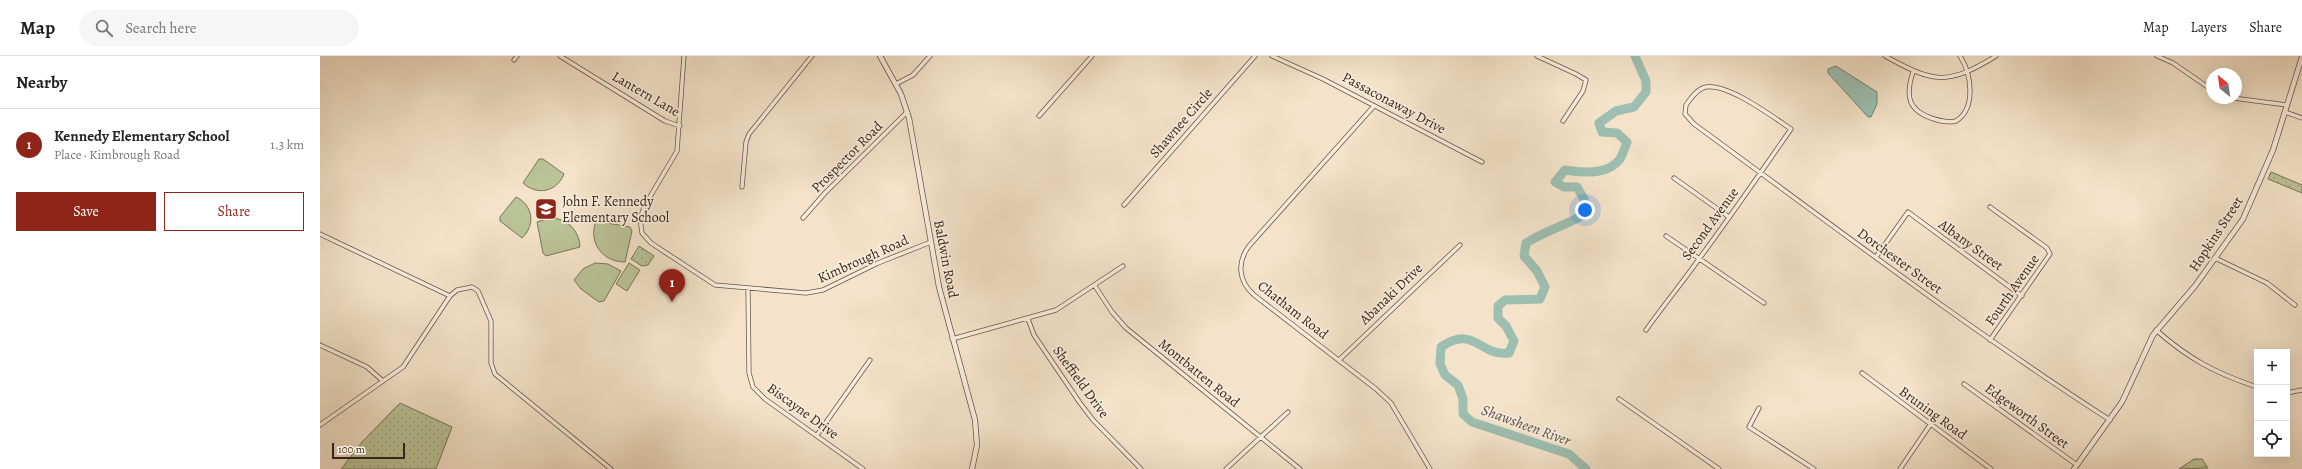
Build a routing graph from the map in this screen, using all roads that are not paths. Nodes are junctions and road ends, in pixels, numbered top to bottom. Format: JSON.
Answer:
{"nodes":[{"id":1,"x":517,"y":56,"type":"edge"},
{"id":2,"x":560,"y":56,"type":"edge"},
{"id":3,"x":684,"y":56,"type":"edge"},
{"id":4,"x":812,"y":56,"type":"edge"},
{"id":5,"x":880,"y":56,"type":"edge"},
{"id":6,"x":930,"y":56,"type":"edge"},
{"id":7,"x":1092,"y":56,"type":"edge"},
{"id":8,"x":1255,"y":56,"type":"edge"},
{"id":9,"x":1272,"y":56,"type":"edge"},
{"id":10,"x":1537,"y":56,"type":"edge"},
{"id":11,"x":1885,"y":56,"type":"edge"},
{"id":12,"x":1960,"y":56,"type":"edge"},
{"id":13,"x":1996,"y":56,"type":"edge"},
{"id":14,"x":2157,"y":56,"type":"edge"},
{"id":15,"x":2302,"y":57,"type":"edge"},
{"id":16,"x":514,"y":60,"type":"dead end"},
{"id":17,"x":1913,"y":72,"type":"junction"},
{"id":18,"x":1968,"y":72,"type":"junction"},
{"id":19,"x":896,"y":84,"type":"junction"},
{"id":20,"x":2206,"y":86,"type":"edge"},
{"id":21,"x":2242,"y":99,"type":"edge"},
{"id":22,"x":2287,"y":105,"type":"junction"},
{"id":23,"x":1374,"y":106,"type":"junction"},
{"id":24,"x":907,"y":112,"type":"junction"},
{"id":25,"x":2285,"y":112,"type":"junction"},
{"id":26,"x":1039,"y":116,"type":"dead end"},
{"id":27,"x":2302,"y":118,"type":"edge"},
{"id":28,"x":1563,"y":121,"type":"dead end"},
{"id":29,"x":680,"y":126,"type":"junction"},
{"id":30,"x":1791,"y":129,"type":"joint"},
{"id":31,"x":1482,"y":162,"type":"dead end"},
{"id":32,"x":1761,"y":172,"type":"junction"},
{"id":33,"x":1674,"y":178,"type":"dead end"},
{"id":34,"x":742,"y":186,"type":"dead end"},
{"id":35,"x":1124,"y":205,"type":"dead end"},
{"id":36,"x":1990,"y":207,"type":"dead end"},
{"id":37,"x":1729,"y":217,"type":"junction"},
{"id":38,"x":803,"y":218,"type":"dead end"},
{"id":39,"x":320,"y":234,"type":"edge"},
{"id":40,"x":1666,"y":236,"type":"dead end"},
{"id":41,"x":930,"y":242,"type":"junction"},
{"id":42,"x":1460,"y":245,"type":"dead end"},
{"id":43,"x":1876,"y":257,"type":"junction"},
{"id":44,"x":2215,"y":258,"type":"junction"},
{"id":45,"x":1700,"y":259,"type":"junction"},
{"id":46,"x":1123,"y":266,"type":"dead end"},
{"id":47,"x":1095,"y":286,"type":"junction"},
{"id":48,"x":748,"y":288,"type":"junction"},
{"id":49,"x":450,"y":296,"type":"junction"},
{"id":50,"x":2022,"y":296,"type":"junction"},
{"id":51,"x":1764,"y":303,"type":"dead end"},
{"id":52,"x":2295,"y":305,"type":"dead end"},
{"id":53,"x":1028,"y":319,"type":"junction"},
{"id":54,"x":1646,"y":330,"type":"dead end"},
{"id":55,"x":2156,"y":330,"type":"junction"},
{"id":56,"x":952,"y":339,"type":"junction"},
{"id":57,"x":1990,"y":340,"type":"junction"},
{"id":58,"x":320,"y":345,"type":"edge"},
{"id":59,"x":870,"y":360,"type":"dead end"},
{"id":60,"x":1339,"y":360,"type":"junction"},
{"id":61,"x":1862,"y":373,"type":"dead end"},
{"id":62,"x":383,"y":381,"type":"junction"},
{"id":63,"x":1964,"y":384,"type":"dead end"},
{"id":64,"x":2254,"y":386,"type":"edge"},
{"id":65,"x":2302,"y":390,"type":"edge"},
{"id":66,"x":2290,"y":392,"type":"edge"},
{"id":67,"x":1619,"y":399,"type":"dead end"},
{"id":68,"x":1759,"y":408,"type":"dead end"},
{"id":69,"x":1288,"y":412,"type":"dead end"},
{"id":70,"x":2110,"y":420,"type":"junction"},
{"id":71,"x":320,"y":425,"type":"edge"},
{"id":72,"x":1930,"y":425,"type":"junction"},
{"id":73,"x":817,"y":436,"type":"junction"},
{"id":74,"x":1261,"y":437,"type":"junction"},
{"id":75,"x":2076,"y":467,"type":"edge"},
{"id":76,"x":611,"y":469,"type":"edge"},
{"id":77,"x":863,"y":469,"type":"edge"},
{"id":78,"x":972,"y":469,"type":"edge"},
{"id":79,"x":1141,"y":469,"type":"edge"},
{"id":80,"x":1226,"y":469,"type":"edge"},
{"id":81,"x":1300,"y":469,"type":"edge"},
{"id":82,"x":1430,"y":469,"type":"edge"},
{"id":83,"x":1719,"y":469,"type":"edge"},
{"id":84,"x":1814,"y":469,"type":"edge"},
{"id":85,"x":1900,"y":469,"type":"edge"},
{"id":86,"x":1991,"y":469,"type":"edge"}],
"edges":[{"from":1,"to":16,"type":"street"},
{"from":2,"to":29,"type":"street","name":"Lantern Lane"},
{"from":3,"to":29,"type":"street","name":"Kimbrough Road"},
{"from":4,"to":34,"type":"street"},
{"from":5,"to":19,"type":"street","name":"Baldwin Road"},
{"from":6,"to":19,"type":"street"},
{"from":7,"to":26,"type":"street"},
{"from":8,"to":35,"type":"street","name":"Shawnee Circle"},
{"from":9,"to":23,"type":"street","name":"Passaconaway Drive"},
{"from":10,"to":28,"type":"street"},
{"from":11,"to":17,"type":"street"},
{"from":12,"to":18,"type":"street"},
{"from":13,"to":18,"type":"street"},
{"from":14,"to":20,"type":"street"},
{"from":15,"to":22,"type":"street","name":"Hopkins Street"},
{"from":17,"to":18,"type":"street"},
{"from":17,"to":18,"type":"street"},
{"from":19,"to":24,"type":"street","name":"Baldwin Road"},
{"from":21,"to":22,"type":"street"},
{"from":22,"to":25,"type":"street","name":"Hopkins Street"},
{"from":23,"to":31,"type":"street","name":"Passaconaway Drive"},
{"from":23,"to":60,"type":"street","name":"Chatham Road"},
{"from":24,"to":38,"type":"street","name":"Prospector Road"},
{"from":24,"to":41,"type":"street","name":"Baldwin Road"},
{"from":25,"to":27,"type":"street"},
{"from":25,"to":44,"type":"street","name":"Hopkins Street"},
{"from":29,"to":48,"type":"street","name":"Kimbrough Road"},
{"from":30,"to":32,"type":"street","name":"Second Avenue"},
{"from":30,"to":32,"type":"street","name":"Dorchester Street"},
{"from":32,"to":37,"type":"street","name":"Second Avenue"},
{"from":32,"to":43,"type":"street","name":"Dorchester Street"},
{"from":33,"to":37,"type":"street"},
{"from":36,"to":50,"type":"street","name":"Fourth Avenue"},
{"from":37,"to":45,"type":"street","name":"Second Avenue"},
{"from":39,"to":49,"type":"street"},
{"from":40,"to":45,"type":"street"},
{"from":41,"to":48,"type":"street","name":"Kimbrough Road"},
{"from":41,"to":56,"type":"street","name":"Baldwin Road"},
{"from":42,"to":60,"type":"street","name":"Abanaki Drive"},
{"from":43,"to":50,"type":"street","name":"Albany Street"},
{"from":43,"to":57,"type":"street","name":"Dorchester Street"},
{"from":44,"to":52,"type":"street"},
{"from":44,"to":55,"type":"street","name":"Hopkins Street"},
{"from":45,"to":51,"type":"street"},
{"from":45,"to":54,"type":"street","name":"Second Avenue"},
{"from":46,"to":47,"type":"street"},
{"from":47,"to":53,"type":"street"},
{"from":47,"to":74,"type":"street","name":"Montbatten Road"},
{"from":48,"to":73,"type":"street","name":"Biscayne Drive"},
{"from":49,"to":62,"type":"street"},
{"from":49,"to":76,"type":"street"},
{"from":50,"to":57,"type":"street","name":"Fourth Avenue"},
{"from":53,"to":56,"type":"street"},
{"from":53,"to":79,"type":"street","name":"Sheffield Drive"},
{"from":55,"to":64,"type":"street"},
{"from":55,"to":70,"type":"street","name":"Hopkins Street"},
{"from":56,"to":78,"type":"street","name":"Baldwin Road"},
{"from":57,"to":70,"type":"street","name":"Dorchester Street"},
{"from":58,"to":62,"type":"street"},
{"from":59,"to":73,"type":"street"},
{"from":60,"to":82,"type":"street","name":"Chatham Road"},
{"from":61,"to":72,"type":"street","name":"Bruning Road"},
{"from":62,"to":71,"type":"street"},
{"from":63,"to":75,"type":"street","name":"Edgeworth Street"},
{"from":65,"to":66,"type":"street"},
{"from":67,"to":83,"type":"street"},
{"from":68,"to":84,"type":"street"},
{"from":69,"to":74,"type":"street"},
{"from":70,"to":75,"type":"street","name":"Hopkins Street"},
{"from":72,"to":85,"type":"street"},
{"from":72,"to":86,"type":"street","name":"Bruning Road"},
{"from":73,"to":77,"type":"street","name":"Biscayne Drive"},
{"from":74,"to":80,"type":"street"},
{"from":74,"to":81,"type":"street","name":"Montbatten Road"}]}
